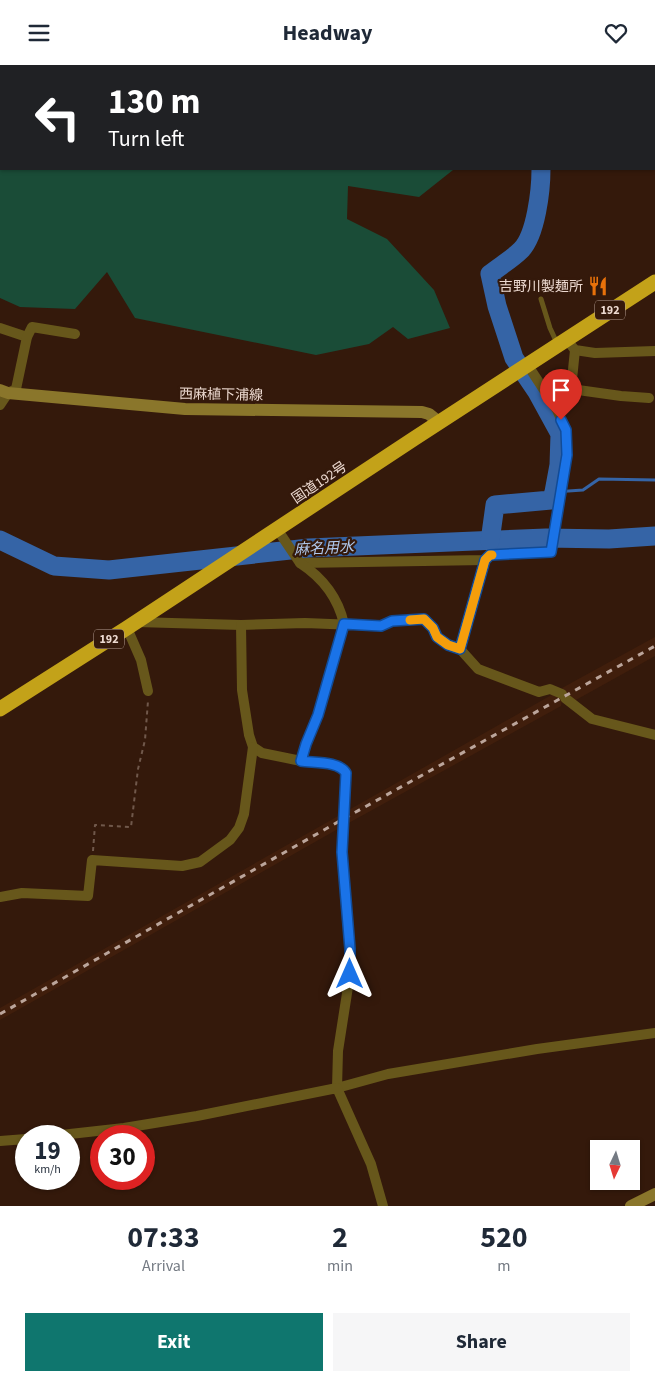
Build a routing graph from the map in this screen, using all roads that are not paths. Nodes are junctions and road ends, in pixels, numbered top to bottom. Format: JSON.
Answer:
{"nodes":[{"id":1,"x":655,"y":282,"type":"edge"},
{"id":2,"x":542,"y":299,"type":"dead end"},
{"id":3,"x":0,"y":328,"type":"edge"},
{"id":4,"x":75,"y":334,"type":"dead end"},
{"id":5,"x":27,"y":337,"type":"junction"},
{"id":6,"x":566,"y":344,"type":"junction"},
{"id":7,"x":655,"y":351,"type":"edge"},
{"id":8,"x":523,"y":366,"type":"junction"},
{"id":9,"x":4,"y":391,"type":"edge"},
{"id":10,"x":650,"y":398,"type":"dead end"},
{"id":11,"x":0,"y":405,"type":"edge"},
{"id":12,"x":440,"y":423,"type":"junction"},
{"id":13,"x":281,"y":535,"type":"junction"},
{"id":14,"x":485,"y":560,"type":"junction"},
{"id":15,"x":298,"y":561,"type":"junction"},
{"id":16,"x":344,"y":624,"type":"junction"},
{"id":17,"x":132,"y":625,"type":"junction"},
{"id":18,"x":241,"y":625,"type":"junction"},
{"id":19,"x":460,"y":649,"type":"junction"},
{"id":20,"x":148,"y":691,"type":"road end"},
{"id":21,"x":0,"y":709,"type":"edge"},
{"id":22,"x":655,"y":735,"type":"edge"},
{"id":23,"x":253,"y":747,"type":"junction"},
{"id":24,"x":301,"y":761,"type":"junction"},
{"id":25,"x":0,"y":897,"type":"edge"},
{"id":26,"x":655,"y":1033,"type":"edge"},
{"id":27,"x":337,"y":1088,"type":"junction"},
{"id":28,"x":80,"y":1133,"type":"edge"},
{"id":29,"x":15,"y":1140,"type":"edge"},
{"id":30,"x":0,"y":1141,"type":"edge"},
{"id":31,"x":655,"y":1195,"type":"edge"},
{"id":32,"x":383,"y":1206,"type":"edge"},
{"id":33,"x":631,"y":1206,"type":"edge"}],
"edges":[{"from":1,"to":6,"type":"highway","name":"国道192号","number":"192"},
{"from":2,"to":6,"type":"lane"},
{"from":3,"to":5,"type":"street"},
{"from":4,"to":5,"type":"street"},
{"from":5,"to":9,"type":"street"},
{"from":6,"to":7,"type":"street"},
{"from":6,"to":8,"type":"highway","name":"国道192号","number":"192"},
{"from":6,"to":10,"type":"street"},
{"from":8,"to":12,"type":"highway","name":"国道192号","number":"192"},
{"from":8,"to":14,"type":"street"},
{"from":9,"to":11,"type":"street"},
{"from":9,"to":12,"type":"main road","name":"西麻植下浦線"},
{"from":12,"to":13,"type":"highway","name":"国道192号","number":"192"},
{"from":13,"to":15,"type":"street"},
{"from":13,"to":17,"type":"highway","name":"国道192号","number":"192"},
{"from":14,"to":15,"type":"street"},
{"from":14,"to":19,"type":"street"},
{"from":15,"to":16,"type":"street"},
{"from":16,"to":18,"type":"street"},
{"from":16,"to":19,"type":"street"},
{"from":16,"to":24,"type":"street"},
{"from":17,"to":18,"type":"street"},
{"from":17,"to":20,"type":"street"},
{"from":17,"to":21,"type":"highway","name":"国道192号","number":"192"},
{"from":18,"to":23,"type":"street"},
{"from":19,"to":22,"type":"street"},
{"from":23,"to":24,"type":"street"},
{"from":23,"to":25,"type":"street"},
{"from":24,"to":27,"type":"street"},
{"from":26,"to":27,"type":"street"},
{"from":27,"to":28,"type":"street"},
{"from":27,"to":32,"type":"street"},
{"from":29,"to":30,"type":"street"},
{"from":31,"to":33,"type":"main road"}]}
